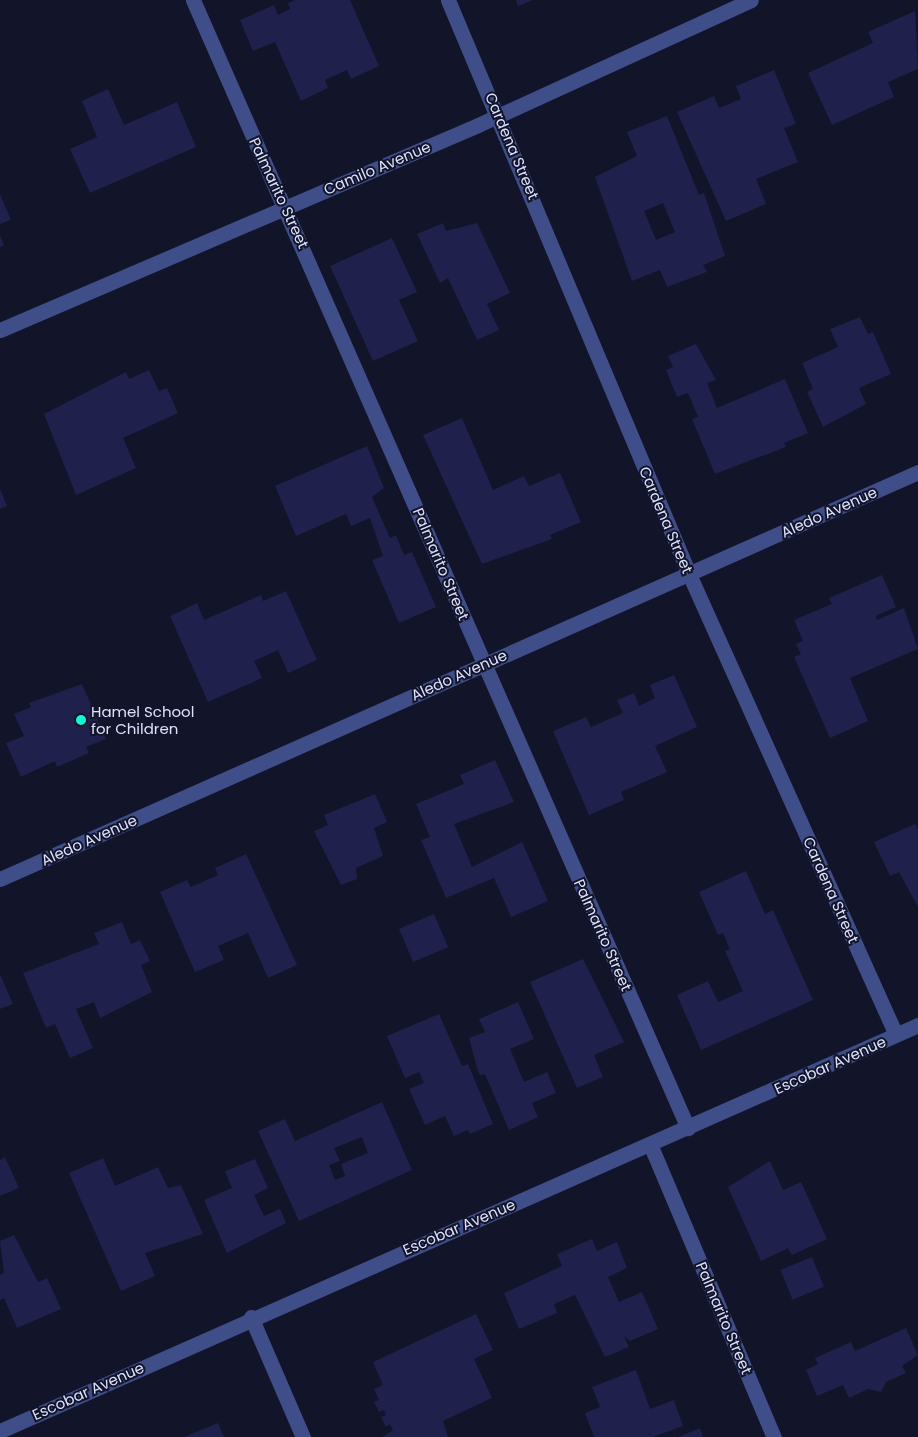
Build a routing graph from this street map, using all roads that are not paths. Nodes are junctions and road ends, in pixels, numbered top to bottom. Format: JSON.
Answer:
{"nodes":[{"id":1,"x":193,"y":0,"type":"edge"},
{"id":2,"x":448,"y":0,"type":"edge"},
{"id":3,"x":751,"y":0,"type":"edge"},
{"id":4,"x":499,"y":116,"type":"junction"},
{"id":5,"x":286,"y":207,"type":"junction"},
{"id":6,"x":0,"y":330,"type":"edge"},
{"id":7,"x":918,"y":472,"type":"edge"},
{"id":8,"x":688,"y":574,"type":"junction"},
{"id":9,"x":484,"y":664,"type":"junction"},
{"id":10,"x":0,"y":879,"type":"edge"},
{"id":11,"x":918,"y":1025,"type":"edge"},
{"id":12,"x":896,"y":1035,"type":"junction"},
{"id":13,"x":688,"y":1128,"type":"junction"},
{"id":14,"x":650,"y":1144,"type":"junction"},
{"id":15,"x":252,"y":1317,"type":"junction"},
{"id":16,"x":0,"y":1431,"type":"edge"},
{"id":17,"x":303,"y":1437,"type":"edge"},
{"id":18,"x":774,"y":1437,"type":"edge"}],
"edges":[{"from":1,"to":5,"type":"street","name":"Palmarito Street"},
{"from":2,"to":4,"type":"street","name":"Cardena Street"},
{"from":3,"to":4,"type":"street","name":"Camilo Avenue"},
{"from":4,"to":5,"type":"street","name":"Camilo Avenue"},
{"from":4,"to":8,"type":"street","name":"Cardena Street"},
{"from":5,"to":6,"type":"street","name":"Camilo Avenue"},
{"from":5,"to":9,"type":"street","name":"Palmarito Street"},
{"from":7,"to":8,"type":"street","name":"Aledo Avenue"},
{"from":8,"to":9,"type":"street","name":"Aledo Avenue"},
{"from":8,"to":12,"type":"street","name":"Cardena Street"},
{"from":9,"to":10,"type":"street","name":"Aledo Avenue"},
{"from":9,"to":13,"type":"street","name":"Palmarito Street"},
{"from":11,"to":12,"type":"street","name":"Escobar Avenue"},
{"from":12,"to":13,"type":"street","name":"Escobar Avenue"},
{"from":13,"to":14,"type":"street","name":"Escobar Avenue"},
{"from":14,"to":15,"type":"street","name":"Escobar Avenue"},
{"from":14,"to":18,"type":"street","name":"Palmarito Street"},
{"from":15,"to":16,"type":"street","name":"Escobar Avenue"},
{"from":15,"to":17,"type":"street"}]}
